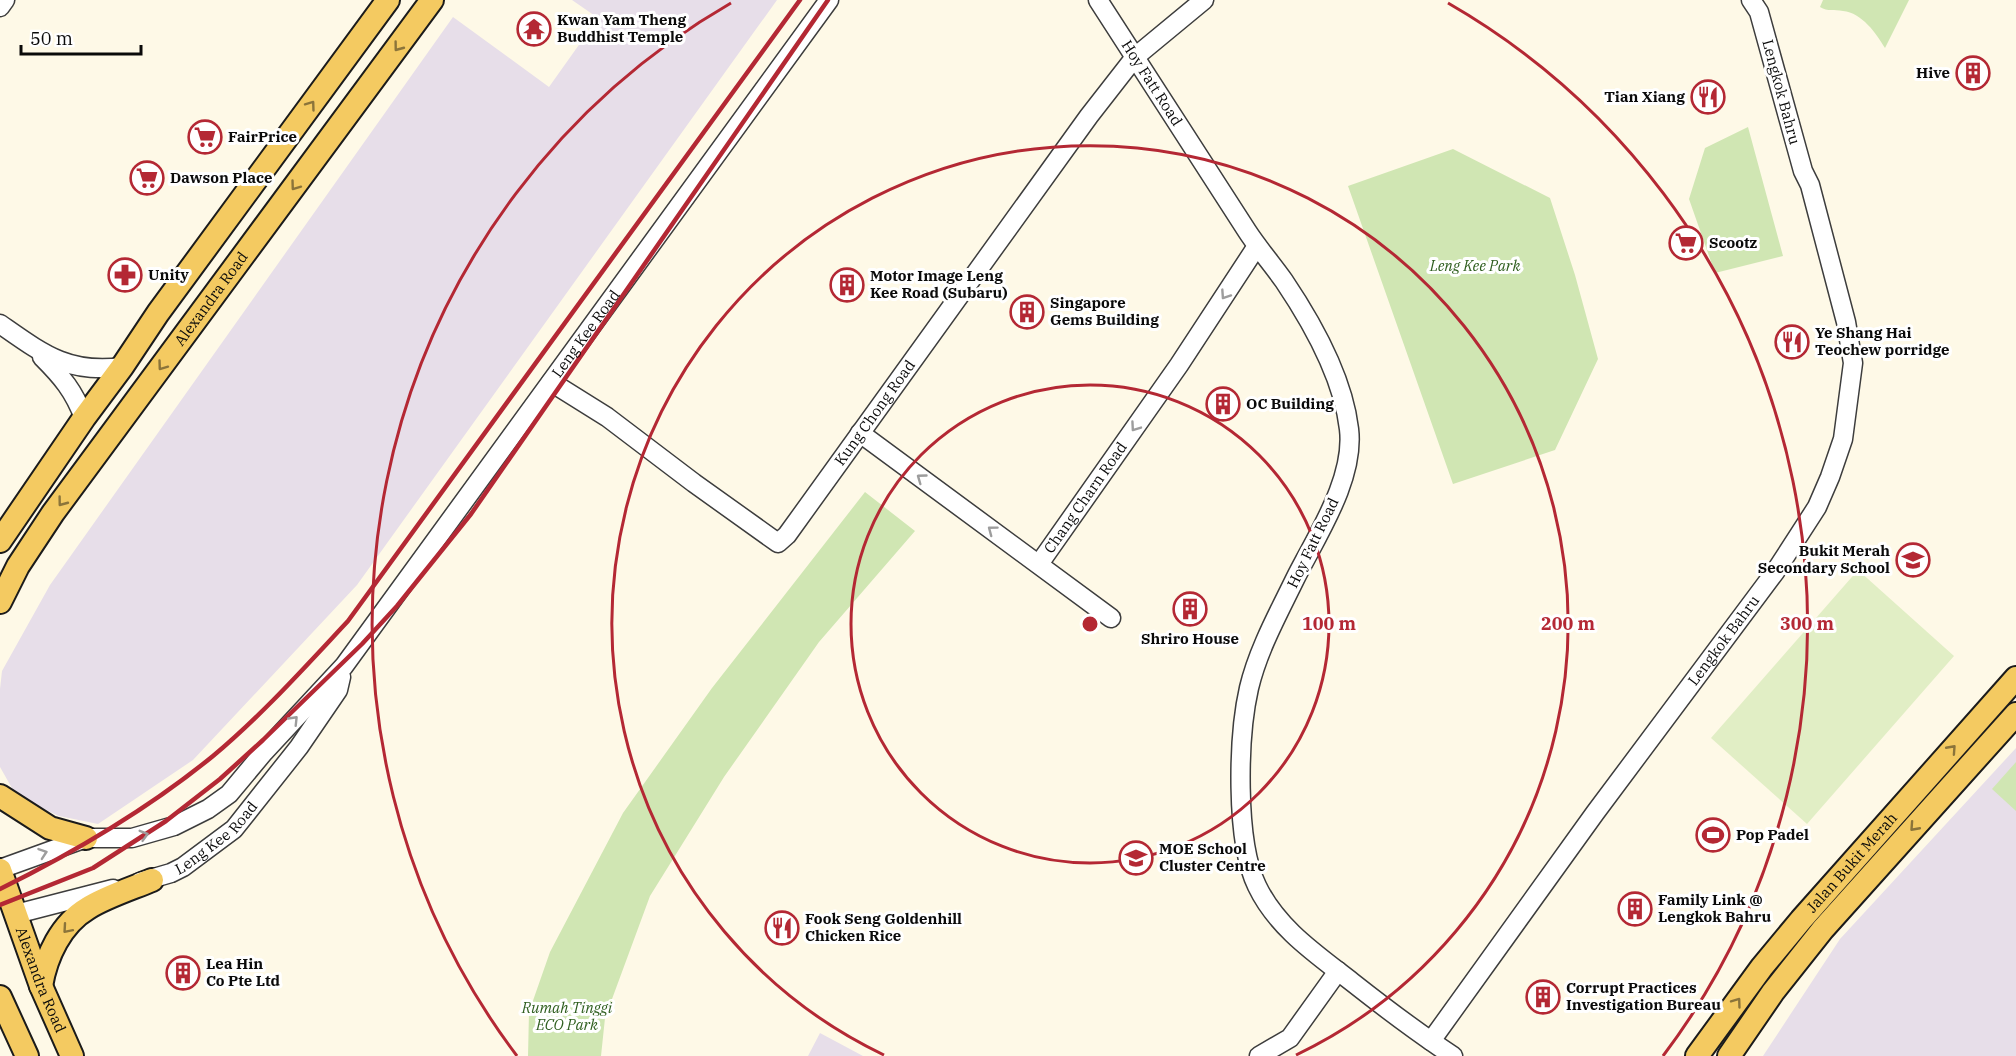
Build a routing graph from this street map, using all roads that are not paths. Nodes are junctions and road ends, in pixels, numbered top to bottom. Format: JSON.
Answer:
{"nodes":[{"id":1,"x":5,"y":0,"type":"edge"},
{"id":2,"x":388,"y":0,"type":"edge"},
{"id":3,"x":432,"y":0,"type":"edge"},
{"id":4,"x":829,"y":0,"type":"edge"},
{"id":5,"x":1098,"y":0,"type":"edge"},
{"id":6,"x":1204,"y":0,"type":"edge"},
{"id":7,"x":1751,"y":0,"type":"edge"},
{"id":8,"x":1760,"y":0,"type":"edge"},
{"id":9,"x":0,"y":7,"type":"edge"},
{"id":10,"x":1135,"y":57,"type":"junction"},
{"id":11,"x":1810,"y":184,"type":"junction"},
{"id":12,"x":1257,"y":246,"type":"junction"},
{"id":13,"x":0,"y":324,"type":"edge"},
{"id":14,"x":33,"y":347,"type":"junction"},
{"id":15,"x":122,"y":367,"type":"junction"},
{"id":16,"x":550,"y":382,"type":"junction"},
{"id":17,"x":84,"y":418,"type":"junction"},
{"id":18,"x":860,"y":433,"type":"junction"},
{"id":19,"x":0,"y":541,"type":"edge"},
{"id":20,"x":1039,"y":564,"type":"junction"},
{"id":21,"x":0,"y":602,"type":"edge"},
{"id":22,"x":1110,"y":618,"type":"dead end"},
{"id":23,"x":344,"y":666,"type":"junction"},
{"id":24,"x":2016,"y":678,"type":"edge"},
{"id":25,"x":2016,"y":714,"type":"edge"},
{"id":26,"x":0,"y":796,"type":"edge"},
{"id":27,"x":86,"y":838,"type":"junction"},
{"id":28,"x":0,"y":869,"type":"edge"},
{"id":29,"x":152,"y":880,"type":"junction"},
{"id":30,"x":8,"y":917,"type":"edge"},
{"id":31,"x":1338,"y":971,"type":"junction"},
{"id":32,"x":40,"y":986,"type":"junction"},
{"id":33,"x":2,"y":1007,"type":"edge"},
{"id":34,"x":1431,"y":1041,"type":"junction"},
{"id":35,"x":27,"y":1056,"type":"edge"},
{"id":36,"x":72,"y":1056,"type":"edge"},
{"id":37,"x":1259,"y":1056,"type":"edge"},
{"id":38,"x":1453,"y":1056,"type":"edge"},
{"id":39,"x":1697,"y":1056,"type":"edge"},
{"id":40,"x":1729,"y":1056,"type":"edge"}],
"edges":[{"from":1,"to":9,"type":"street"},
{"from":15,"to":2,"type":"main road","one_way":true},
{"from":3,"to":21,"type":"main road","name":"Alexandra Road","one_way":true},
{"from":4,"to":16,"type":"street","name":"Leng Kee Road"},
{"from":5,"to":10,"type":"street","name":"Hoy Fatt Road"},
{"from":6,"to":10,"type":"street"},
{"from":7,"to":11,"type":"street","name":"Lengkok Bahru"},
{"from":8,"to":11,"type":"street","name":"Lengkok Bahru"},
{"from":10,"to":12,"type":"street","name":"Hoy Fatt Road"},
{"from":10,"to":18,"type":"street","name":"Kung Chong Road"},
{"from":11,"to":34,"type":"street","name":"Lengkok Bahru"},
{"from":12,"to":20,"type":"street","name":"Chang Charn Road","one_way":true},
{"from":12,"to":31,"type":"street","name":"Hoy Fatt Road"},
{"from":13,"to":14,"type":"street"},
{"from":14,"to":15,"type":"street"},
{"from":14,"to":17,"type":"street"},
{"from":15,"to":17,"type":"main road"},
{"from":16,"to":18,"type":"street","name":"Kung Chong Road"},
{"from":16,"to":23,"type":"street","name":"Leng Kee Road"},
{"from":17,"to":19,"type":"main road"},
{"from":20,"to":18,"type":"street","name":"Chang Charn Road","one_way":true},
{"from":20,"to":22,"type":"street"},
{"from":27,"to":23,"type":"street","name":"Leng Kee Road","one_way":true},
{"from":23,"to":29,"type":"street","name":"Leng Kee Road"},
{"from":39,"to":24,"type":"main road","name":"Jalan Bukit Merah","one_way":true},
{"from":25,"to":40,"type":"main road","name":"Jalan Bukit Merah","one_way":true},
{"from":26,"to":27,"type":"main road"},
{"from":28,"to":27,"type":"street","name":"Leng Kee Road","one_way":true},
{"from":28,"to":30,"type":"main road","name":"Alexandra Road"},
{"from":29,"to":30,"type":"street","name":"Leng Kee Road"},
{"from":29,"to":32,"type":"main road","one_way":true},
{"from":30,"to":32,"type":"main road","name":"Alexandra Road"},
{"from":31,"to":34,"type":"street","name":"Hoy Fatt Road"},
{"from":31,"to":37,"type":"street"},
{"from":32,"to":36,"type":"main road","name":"Alexandra Road"},
{"from":33,"to":35,"type":"main road"},
{"from":34,"to":38,"type":"street","name":"Hoy Fatt Road"}]}
